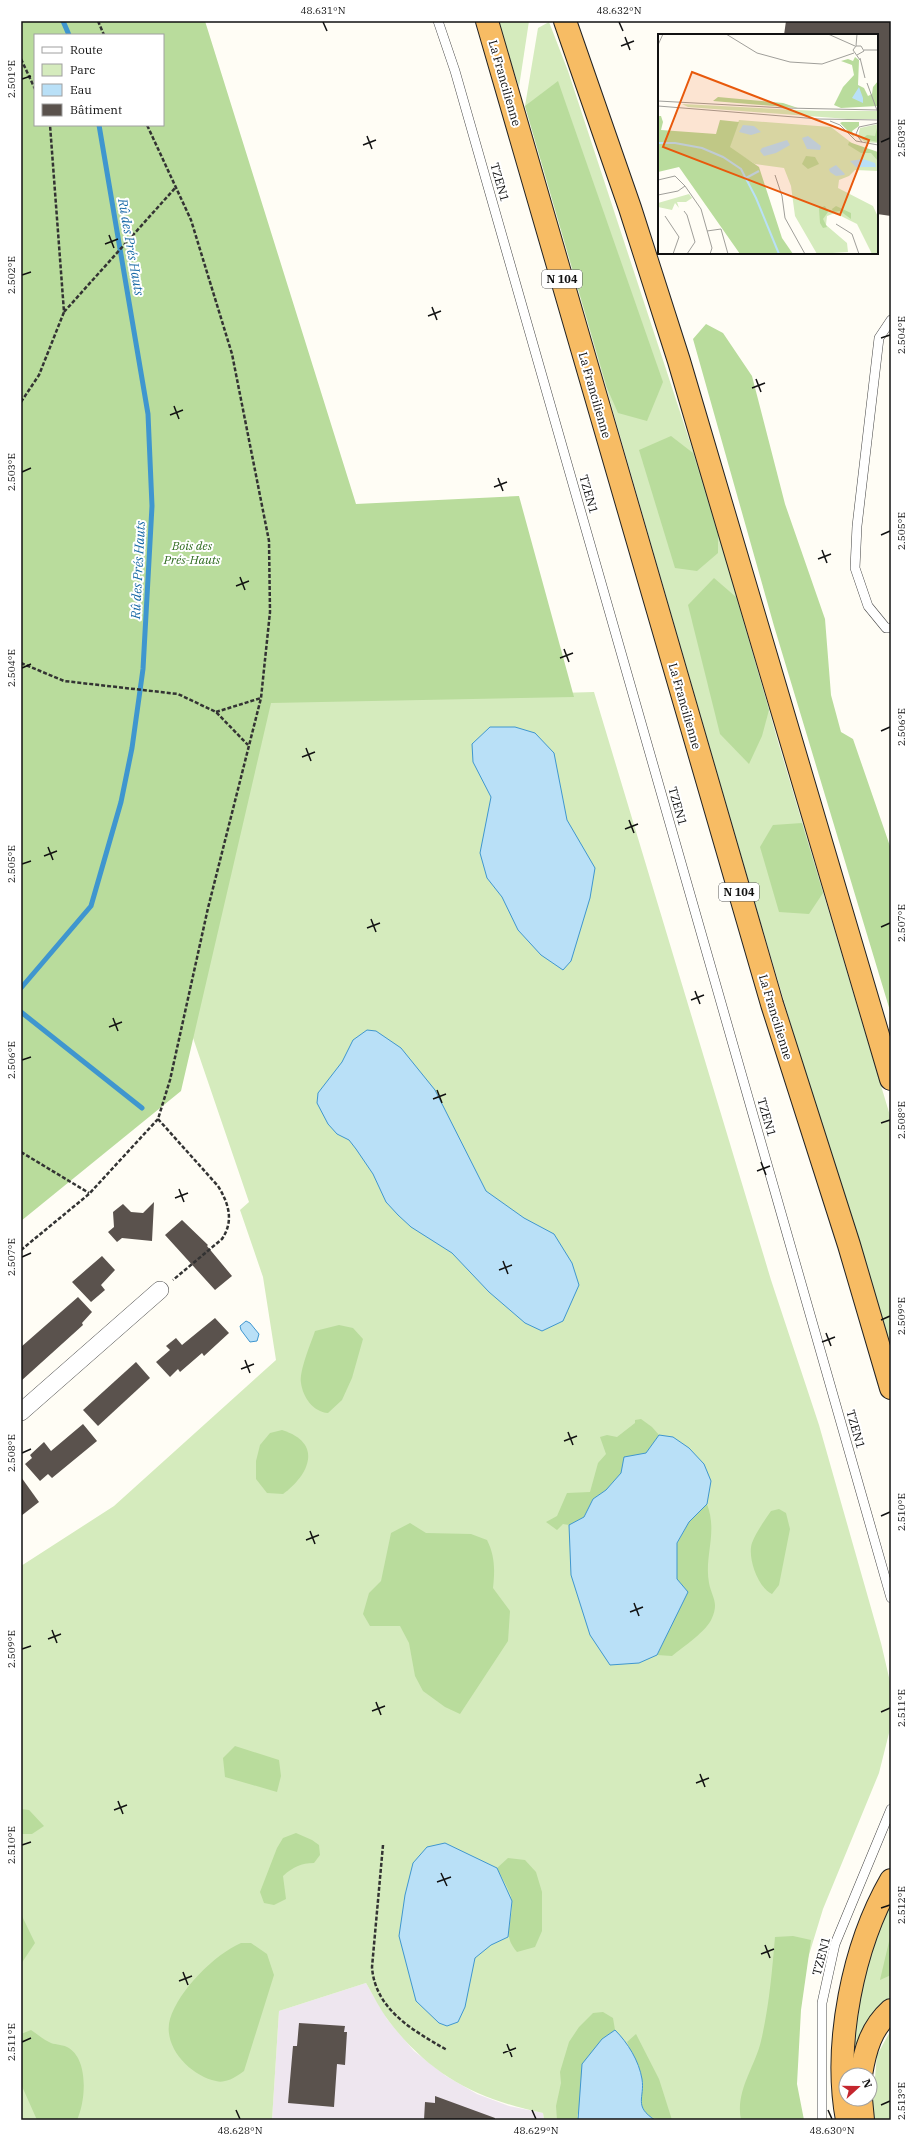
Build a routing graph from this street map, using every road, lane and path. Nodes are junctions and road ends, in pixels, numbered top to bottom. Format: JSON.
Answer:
{"nodes":[{"id":1,"x":98,"y":21,"type":"edge"},
{"id":2,"x":438,"y":21,"type":"edge"},
{"id":3,"x":487,"y":21,"type":"edge"},
{"id":4,"x":565,"y":21,"type":"edge"},
{"id":5,"x":104,"y":34,"type":"edge"},
{"id":6,"x":21,"y":59,"type":"edge"},
{"id":7,"x":34,"y":87,"type":"edge"},
{"id":8,"x":50,"y":126,"type":"edge"},
{"id":9,"x":147,"y":126,"type":"edge"},
{"id":10,"x":176,"y":187,"type":"junction"},
{"id":11,"x":64,"y":312,"type":"junction"},
{"id":12,"x":891,"y":320,"type":"edge"},
{"id":13,"x":21,"y":402,"type":"edge"},
{"id":14,"x":891,"y":628,"type":"edge"},
{"id":15,"x":21,"y":663,"type":"edge"},
{"id":16,"x":261,"y":698,"type":"junction"},
{"id":17,"x":216,"y":712,"type":"junction"},
{"id":18,"x":249,"y":745,"type":"junction"},
{"id":19,"x":891,"y":1079,"type":"edge"},
{"id":20,"x":158,"y":1120,"type":"junction"},
{"id":21,"x":21,"y":1152,"type":"edge"},
{"id":22,"x":89,"y":1194,"type":"junction"},
{"id":23,"x":21,"y":1250,"type":"edge"},
{"id":24,"x":160,"y":1290,"type":"joint"},
{"id":25,"x":891,"y":1388,"type":"edge"},
{"id":26,"x":21,"y":1412,"type":"edge"},
{"id":27,"x":891,"y":1598,"type":"edge"},
{"id":28,"x":891,"y":1809,"type":"edge"},
{"id":29,"x":383,"y":1845,"type":"dead end"},
{"id":30,"x":891,"y":1880,"type":"edge"},
{"id":31,"x":891,"y":2010,"type":"edge"},
{"id":32,"x":447,"y":2050,"type":"dead end"},
{"id":33,"x":862,"y":2067,"type":"edge"},
{"id":34,"x":861,"y":2107,"type":"edge"},
{"id":35,"x":822,"y":2120,"type":"edge"},
{"id":36,"x":847,"y":2120,"type":"edge"},
{"id":37,"x":862,"y":2120,"type":"edge"}],
"edges":[{"from":1,"to":5,"type":"path"},
{"from":2,"to":27,"type":"lane","name":"TZEN1"},
{"from":3,"to":25,"type":"highway","name":"La Francilienne","number":"N 104"},
{"from":4,"to":19,"type":"highway"},
{"from":6,"to":7,"type":"path"},
{"from":8,"to":11,"type":"path"},
{"from":9,"to":10,"type":"path"},
{"from":10,"to":11,"type":"path"},
{"from":10,"to":16,"type":"path"},
{"from":11,"to":13,"type":"path"},
{"from":12,"to":14,"type":"lane"},
{"from":15,"to":17,"type":"path"},
{"from":16,"to":17,"type":"path"},
{"from":16,"to":18,"type":"path"},
{"from":17,"to":18,"type":"path"},
{"from":18,"to":20,"type":"path"},
{"from":20,"to":22,"type":"path"},
{"from":20,"to":24,"type":"path"},
{"from":21,"to":22,"type":"path"},
{"from":22,"to":23,"type":"path"},
{"from":24,"to":26,"type":"street"},
{"from":28,"to":35,"type":"lane","name":"TZEN1"},
{"from":29,"to":32,"type":"path"},
{"from":30,"to":36,"type":"highway"},
{"from":31,"to":33,"type":"highway"},
{"from":34,"to":37,"type":"highway"}]}
